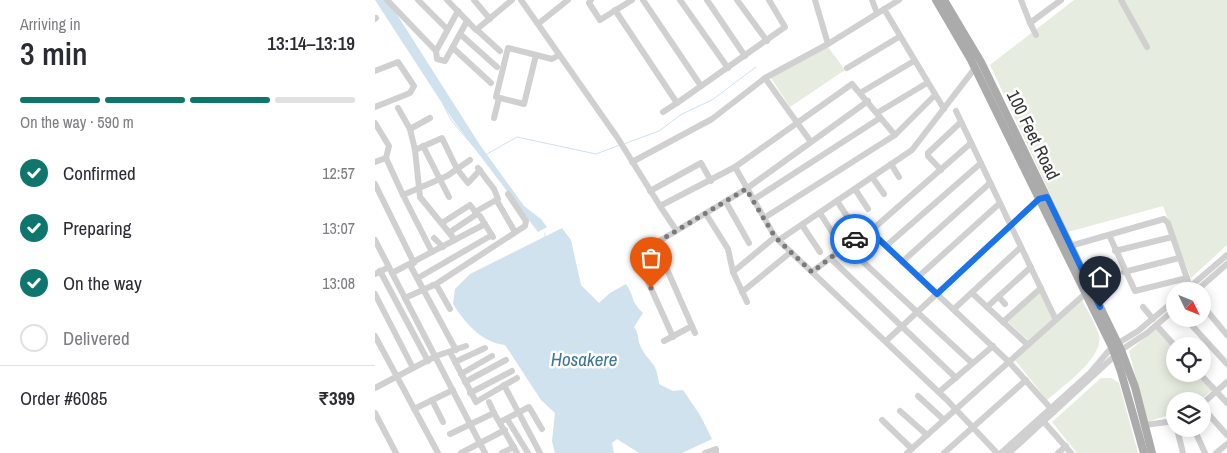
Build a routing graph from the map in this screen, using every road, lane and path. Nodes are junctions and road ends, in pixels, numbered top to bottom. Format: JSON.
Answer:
{"nodes":[{"id":1,"x":387,"y":0,"type":"edge"},
{"id":2,"x":418,"y":0,"type":"edge"},
{"id":3,"x":447,"y":0,"type":"edge"},
{"id":4,"x":474,"y":0,"type":"edge"},
{"id":5,"x":498,"y":0,"type":"edge"},
{"id":6,"x":512,"y":0,"type":"edge"},
{"id":7,"x":521,"y":0,"type":"edge"},
{"id":8,"x":568,"y":0,"type":"edge"},
{"id":9,"x":591,"y":0,"type":"edge"},
{"id":10,"x":632,"y":0,"type":"edge"},
{"id":11,"x":643,"y":0,"type":"edge"},
{"id":12,"x":680,"y":0,"type":"edge"},
{"id":13,"x":707,"y":0,"type":"edge"},
{"id":14,"x":737,"y":0,"type":"edge"},
{"id":15,"x":769,"y":0,"type":"edge"},
{"id":16,"x":815,"y":0,"type":"edge"},
{"id":17,"x":872,"y":0,"type":"edge"},
{"id":18,"x":899,"y":0,"type":"edge"},
{"id":19,"x":936,"y":0,"type":"edge"},
{"id":20,"x":944,"y":0,"type":"edge"},
{"id":21,"x":1021,"y":0,"type":"edge"},
{"id":22,"x":1061,"y":0,"type":"edge"},
{"id":23,"x":1121,"y":0,"type":"edge"},
{"id":24,"x":559,"y":3,"type":"edge"},
{"id":25,"x":1050,"y":3,"type":"edge"},
{"id":26,"x":504,"y":7,"type":"junction"},
{"id":27,"x":884,"y":9,"type":"junction"},
{"id":28,"x":615,"y":10,"type":"junction"},
{"id":29,"x":458,"y":11,"type":"junction"},
{"id":30,"x":877,"y":13,"type":"junction"},
{"id":31,"x":490,"y":19,"type":"junction"},
{"id":32,"x":467,"y":21,"type":"junction"},
{"id":33,"x":1030,"y":23,"type":"junction"},
{"id":34,"x":538,"y":24,"type":"junction"},
{"id":35,"x":447,"y":29,"type":"junction"},
{"id":36,"x":477,"y":30,"type":"junction"},
{"id":37,"x":460,"y":34,"type":"junction"},
{"id":38,"x":1036,"y":35,"type":"dead end"},
{"id":39,"x":899,"y":37,"type":"junction"},
{"id":40,"x":767,"y":41,"type":"junction"},
{"id":41,"x":828,"y":44,"type":"junction"},
{"id":42,"x":1147,"y":47,"type":"dead end"},
{"id":43,"x":453,"y":48,"type":"junction"},
{"id":44,"x":500,"y":51,"type":"dead end"},
{"id":45,"x":436,"y":52,"type":"junction"},
{"id":46,"x":536,"y":55,"type":"junction"},
{"id":47,"x":559,"y":55,"type":"junction"},
{"id":48,"x":745,"y":56,"type":"junction"},
{"id":49,"x":914,"y":60,"type":"junction"},
{"id":50,"x":497,"y":66,"type":"dead end"},
{"id":51,"x":728,"y":68,"type":"junction"},
{"id":52,"x":847,"y":68,"type":"dead end"},
{"id":53,"x":975,"y":68,"type":"junction"},
{"id":54,"x":375,"y":72,"type":"edge"},
{"id":55,"x":765,"y":78,"type":"junction"},
{"id":56,"x":491,"y":83,"type":"dead end"},
{"id":57,"x":927,"y":83,"type":"junction"},
{"id":58,"x":701,"y":86,"type":"junction"},
{"id":59,"x":860,"y":93,"type":"junction"},
{"id":60,"x":935,"y":95,"type":"junction"},
{"id":61,"x":499,"y":98,"type":"junction"},
{"id":62,"x":868,"y":101,"type":"junction"},
{"id":63,"x":677,"y":102,"type":"junction"},
{"id":64,"x":375,"y":107,"type":"edge"},
{"id":65,"x":399,"y":108,"type":"dead end"},
{"id":66,"x":944,"y":108,"type":"junction"},
{"id":67,"x":956,"y":110,"type":"dead end"},
{"id":68,"x":663,"y":112,"type":"dead end"},
{"id":69,"x":879,"y":116,"type":"junction"},
{"id":70,"x":430,"y":118,"type":"dead end"},
{"id":71,"x":494,"y":118,"type":"dead end"},
{"id":72,"x":799,"y":122,"type":"junction"},
{"id":73,"x":961,"y":122,"type":"junction"},
{"id":74,"x":375,"y":123,"type":"edge"},
{"id":75,"x":410,"y":129,"type":"junction"},
{"id":76,"x":377,"y":134,"type":"edge"},
{"id":77,"x":895,"y":134,"type":"junction"},
{"id":78,"x":811,"y":142,"type":"junction"},
{"id":79,"x":971,"y":143,"type":"junction"},
{"id":80,"x":423,"y":146,"type":"junction"},
{"id":81,"x":415,"y":150,"type":"junction"},
{"id":82,"x":387,"y":158,"type":"junction"},
{"id":83,"x":469,"y":160,"type":"dead end"},
{"id":84,"x":375,"y":162,"type":"edge"},
{"id":85,"x":632,"y":162,"type":"junction"},
{"id":86,"x":891,"y":164,"type":"junction"},
{"id":87,"x":981,"y":164,"type":"junction"},
{"id":88,"x":735,"y":167,"type":"junction"},
{"id":89,"x":457,"y":169,"type":"junction"},
{"id":90,"x":941,"y":170,"type":"junction"},
{"id":91,"x":872,"y":177,"type":"junction"},
{"id":92,"x":899,"y":177,"type":"dead end"},
{"id":93,"x":439,"y":180,"type":"junction"},
{"id":94,"x":711,"y":182,"type":"junction"},
{"id":95,"x":990,"y":183,"type":"junction"},
{"id":96,"x":375,"y":184,"type":"edge"},
{"id":97,"x":419,"y":188,"type":"junction"},
{"id":98,"x":746,"y":189,"type":"junction"},
{"id":99,"x":855,"y":189,"type":"junction"},
{"id":100,"x":650,"y":191,"type":"junction"},
{"id":101,"x":508,"y":194,"type":"dead end"},
{"id":102,"x":884,"y":194,"type":"dead end"},
{"id":103,"x":403,"y":195,"type":"junction"},
{"id":104,"x":449,"y":197,"type":"dead end"},
{"id":105,"x":1043,"y":198,"type":"junction"},
{"id":106,"x":753,"y":200,"type":"junction"},
{"id":107,"x":497,"y":201,"type":"dead end"},
{"id":108,"x":837,"y":201,"type":"junction"},
{"id":109,"x":726,"y":202,"type":"junction"},
{"id":110,"x":1000,"y":203,"type":"junction"},
{"id":111,"x":660,"y":206,"type":"junction"},
{"id":112,"x":868,"y":209,"type":"dead end"},
{"id":113,"x":476,"y":213,"type":"junction"},
{"id":114,"x":820,"y":213,"type":"junction"},
{"id":115,"x":706,"y":214,"type":"junction"},
{"id":116,"x":764,"y":218,"type":"junction"},
{"id":117,"x":442,"y":223,"type":"junction"},
{"id":118,"x":485,"y":224,"type":"junction"},
{"id":119,"x":852,"y":224,"type":"dead end"},
{"id":120,"x":802,"y":225,"type":"junction"},
{"id":121,"x":1011,"y":226,"type":"junction"},
{"id":122,"x":868,"y":229,"type":"junction"},
{"id":123,"x":676,"y":230,"type":"junction"},
{"id":124,"x":449,"y":232,"type":"junction"},
{"id":125,"x":515,"y":232,"type":"junction"},
{"id":126,"x":492,"y":235,"type":"junction"},
{"id":127,"x":1109,"y":235,"type":"junction"},
{"id":128,"x":835,"y":237,"type":"dead end"},
{"id":129,"x":1172,"y":237,"type":"junction"},
{"id":130,"x":434,"y":238,"type":"dead end"},
{"id":131,"x":777,"y":239,"type":"junction"},
{"id":132,"x":455,"y":240,"type":"junction"},
{"id":133,"x":375,"y":241,"type":"edge"},
{"id":134,"x":655,"y":242,"type":"junction"},
{"id":135,"x":497,"y":243,"type":"junction"},
{"id":136,"x":749,"y":243,"type":"dead end"},
{"id":137,"x":846,"y":246,"type":"junction"},
{"id":138,"x":886,"y":246,"type":"junction"},
{"id":139,"x":1070,"y":246,"type":"junction"},
{"id":140,"x":443,"y":247,"type":"junction"},
{"id":141,"x":1021,"y":248,"type":"junction"},
{"id":142,"x":432,"y":252,"type":"junction"},
{"id":143,"x":791,"y":252,"type":"junction"},
{"id":144,"x":820,"y":252,"type":"dead end"},
{"id":145,"x":1115,"y":252,"type":"junction"},
{"id":146,"x":1227,"y":255,"type":"edge"},
{"id":147,"x":830,"y":258,"type":"junction"},
{"id":148,"x":1179,"y":258,"type":"junction"},
{"id":149,"x":902,"y":262,"type":"junction"},
{"id":150,"x":412,"y":264,"type":"junction"},
{"id":151,"x":1227,"y":264,"type":"edge"},
{"id":152,"x":1031,"y":267,"type":"junction"},
{"id":153,"x":390,"y":270,"type":"junction"},
{"id":154,"x":377,"y":272,"type":"edge"},
{"id":155,"x":733,"y":272,"type":"junction"},
{"id":156,"x":812,"y":272,"type":"junction"},
{"id":157,"x":1124,"y":272,"type":"junction"},
{"id":158,"x":918,"y":277,"type":"junction"},
{"id":159,"x":418,"y":278,"type":"junction"},
{"id":160,"x":1187,"y":278,"type":"junction"},
{"id":161,"x":1188,"y":282,"type":"edge"},
{"id":162,"x":1199,"y":282,"type":"edge"},
{"id":163,"x":1202,"y":282,"type":"edge"},
{"id":164,"x":433,"y":285,"type":"junction"},
{"id":165,"x":1041,"y":288,"type":"junction"},
{"id":166,"x":425,"y":290,"type":"junction"},
{"id":167,"x":742,"y":292,"type":"junction"},
{"id":168,"x":972,"y":293,"type":"junction"},
{"id":169,"x":1086,"y":293,"type":"junction"},
{"id":170,"x":375,"y":294,"type":"edge"},
{"id":171,"x":937,"y":294,"type":"junction"},
{"id":172,"x":999,"y":297,"type":"junction"},
{"id":173,"x":405,"y":298,"type":"junction"},
{"id":174,"x":747,"y":302,"type":"dead end"},
{"id":175,"x":1005,"y":304,"type":"dead end"},
{"id":176,"x":1143,"y":307,"type":"dead end"},
{"id":177,"x":987,"y":308,"type":"junction"},
{"id":178,"x":450,"y":309,"type":"dead end"},
{"id":179,"x":954,"y":310,"type":"junction"},
{"id":180,"x":1166,"y":310,"type":"edge"},
{"id":181,"x":917,"y":312,"type":"junction"},
{"id":182,"x":1166,"y":315,"type":"edge"},
{"id":183,"x":1211,"y":316,"type":"edge"},
{"id":184,"x":1057,"y":320,"type":"junction"},
{"id":185,"x":1003,"y":322,"type":"junction"},
{"id":186,"x":1155,"y":322,"type":"junction"},
{"id":187,"x":691,"y":326,"type":"junction"},
{"id":188,"x":901,"y":326,"type":"junction"},
{"id":189,"x":1194,"y":328,"type":"edge"},
{"id":190,"x":695,"y":333,"type":"dead end"},
{"id":191,"x":1227,"y":335,"type":"edge"},
{"id":192,"x":375,"y":336,"type":"edge"},
{"id":193,"x":673,"y":336,"type":"junction"},
{"id":194,"x":1168,"y":337,"type":"edge"},
{"id":195,"x":665,"y":341,"type":"dead end"},
{"id":196,"x":886,"y":341,"type":"junction"},
{"id":197,"x":1114,"y":344,"type":"junction"},
{"id":198,"x":1028,"y":345,"type":"junction"},
{"id":199,"x":466,"y":346,"type":"dead end"},
{"id":200,"x":993,"y":346,"type":"junction"},
{"id":201,"x":485,"y":348,"type":"dead end"},
{"id":202,"x":1121,"y":350,"type":"junction"},
{"id":203,"x":453,"y":351,"type":"junction"},
{"id":204,"x":436,"y":356,"type":"junction"},
{"id":205,"x":492,"y":356,"type":"dead end"},
{"id":206,"x":1115,"y":357,"type":"junction"},
{"id":207,"x":506,"y":360,"type":"dead end"},
{"id":208,"x":428,"y":361,"type":"junction"},
{"id":209,"x":455,"y":362,"type":"junction"},
{"id":210,"x":1009,"y":362,"type":"junction"},
{"id":211,"x":973,"y":363,"type":"junction"},
{"id":212,"x":1227,"y":364,"type":"edge"},
{"id":213,"x":413,"y":368,"type":"junction"},
{"id":214,"x":512,"y":371,"type":"dead end"},
{"id":215,"x":461,"y":374,"type":"junction"},
{"id":216,"x":397,"y":376,"type":"junction"},
{"id":217,"x":375,"y":377,"type":"edge"},
{"id":218,"x":517,"y":378,"type":"dead end"},
{"id":219,"x":956,"y":378,"type":"junction"},
{"id":220,"x":1026,"y":380,"type":"junction"},
{"id":221,"x":465,"y":382,"type":"junction"},
{"id":222,"x":1208,"y":382,"type":"edge"},
{"id":223,"x":1227,"y":382,"type":"edge"},
{"id":224,"x":377,"y":386,"type":"edge"},
{"id":225,"x":504,"y":386,"type":"junction"},
{"id":226,"x":453,"y":390,"type":"junction"},
{"id":227,"x":1216,"y":391,"type":"junction"},
{"id":228,"x":939,"y":392,"type":"junction"},
{"id":229,"x":470,"y":393,"type":"junction"},
{"id":230,"x":919,"y":396,"type":"dead end"},
{"id":231,"x":1211,"y":396,"type":"edge"},
{"id":232,"x":432,"y":400,"type":"junction"},
{"id":233,"x":489,"y":402,"type":"dead end"},
{"id":234,"x":1227,"y":403,"type":"edge"},
{"id":235,"x":414,"y":409,"type":"junction"},
{"id":236,"x":956,"y":409,"type":"junction"},
{"id":237,"x":900,"y":410,"type":"dead end"},
{"id":238,"x":1053,"y":410,"type":"junction"},
{"id":239,"x":519,"y":412,"type":"junction"},
{"id":240,"x":375,"y":413,"type":"edge"},
{"id":241,"x":494,"y":413,"type":"junction"},
{"id":242,"x":1211,"y":417,"type":"edge"},
{"id":243,"x":882,"y":420,"type":"dead end"},
{"id":244,"x":944,"y":420,"type":"junction"},
{"id":245,"x":443,"y":422,"type":"dead end"},
{"id":246,"x":500,"y":422,"type":"junction"},
{"id":247,"x":509,"y":422,"type":"dead end"},
{"id":248,"x":1044,"y":422,"type":"junction"},
{"id":249,"x":1166,"y":422,"type":"edge"},
{"id":250,"x":470,"y":424,"type":"junction"},
{"id":251,"x":1145,"y":425,"type":"junction"},
{"id":252,"x":973,"y":427,"type":"junction"},
{"id":253,"x":542,"y":429,"type":"dead end"},
{"id":254,"x":505,"y":430,"type":"junction"},
{"id":255,"x":450,"y":434,"type":"dead end"},
{"id":256,"x":927,"y":435,"type":"junction"},
{"id":257,"x":1227,"y":435,"type":"edge"},
{"id":258,"x":1179,"y":437,"type":"edge"},
{"id":259,"x":1198,"y":437,"type":"edge"},
{"id":260,"x":480,"y":444,"type":"junction"},
{"id":261,"x":1227,"y":444,"type":"edge"},
{"id":262,"x":1066,"y":446,"type":"junction"},
{"id":263,"x":515,"y":450,"type":"edge"},
{"id":264,"x":909,"y":451,"type":"edge"},
{"id":265,"x":396,"y":453,"type":"edge"},
{"id":266,"x":438,"y":453,"type":"edge"},
{"id":267,"x":461,"y":453,"type":"edge"},
{"id":268,"x":485,"y":453,"type":"edge"},
{"id":269,"x":502,"y":453,"type":"edge"},
{"id":270,"x":528,"y":453,"type":"edge"},
{"id":271,"x":540,"y":453,"type":"edge"},
{"id":272,"x":705,"y":453,"type":"edge"},
{"id":273,"x":717,"y":453,"type":"edge"},
{"id":274,"x":944,"y":453,"type":"edge"},
{"id":275,"x":999,"y":453,"type":"edge"},
{"id":276,"x":1009,"y":453,"type":"edge"},
{"id":277,"x":1058,"y":453,"type":"edge"},
{"id":278,"x":1071,"y":453,"type":"edge"},
{"id":279,"x":1144,"y":453,"type":"edge"},
{"id":280,"x":1152,"y":453,"type":"edge"},
{"id":281,"x":1183,"y":453,"type":"edge"},
{"id":282,"x":1205,"y":453,"type":"edge"},
{"id":283,"x":1216,"y":453,"type":"edge"}],
"edges":[{"from":1,"to":45,"type":"street"},
{"from":2,"to":35,"type":"street"},
{"from":3,"to":29,"type":"street"},
{"from":4,"to":31,"type":"street"},
{"from":5,"to":26,"type":"street"},
{"from":6,"to":26,"type":"street"},
{"from":7,"to":34,"type":"street"},
{"from":8,"to":24,"type":"street"},
{"from":9,"to":28,"type":"street"},
{"from":10,"to":28,"type":"street"},
{"from":11,"to":58,"type":"street"},
{"from":12,"to":51,"type":"street"},
{"from":13,"to":48,"type":"street"},
{"from":14,"to":40,"type":"street"},
{"from":15,"to":40,"type":"street"},
{"from":16,"to":41,"type":"street"},
{"from":17,"to":30,"type":"street"},
{"from":18,"to":27,"type":"street"},
{"from":19,"to":53,"type":"main road","name":"100 Feet Road"},
{"from":20,"to":105,"type":"main road","name":"100 Feet Road"},
{"from":21,"to":33,"type":"street"},
{"from":22,"to":25,"type":"street"},
{"from":23,"to":42,"type":"street"},
{"from":24,"to":34,"type":"street"},
{"from":25,"to":33,"type":"street"},
{"from":26,"to":31,"type":"street"},
{"from":27,"to":30,"type":"street"},
{"from":27,"to":39,"type":"street"},
{"from":28,"to":63,"type":"street"},
{"from":29,"to":32,"type":"street"},
{"from":29,"to":35,"type":"street"},
{"from":30,"to":41,"type":"street"},
{"from":31,"to":36,"type":"street"},
{"from":32,"to":36,"type":"street"},
{"from":32,"to":37,"type":"street"},
{"from":33,"to":38,"type":"street"},
{"from":34,"to":47,"type":"street"},
{"from":35,"to":45,"type":"street"},
{"from":36,"to":44,"type":"street"},
{"from":37,"to":43,"type":"street"},
{"from":37,"to":50,"type":"street"},
{"from":39,"to":49,"type":"street"},
{"from":39,"to":52,"type":"street"},
{"from":40,"to":48,"type":"street"},
{"from":41,"to":55,"type":"street"},
{"from":43,"to":45,"type":"street"},
{"from":43,"to":56,"type":"street"},
{"from":46,"to":47,"type":"street"},
{"from":46,"to":61,"type":"street"},
{"from":46,"to":61,"type":"street"},
{"from":47,"to":85,"type":"street"},
{"from":48,"to":51,"type":"street"},
{"from":49,"to":57,"type":"street"},
{"from":49,"to":59,"type":"street"},
{"from":51,"to":58,"type":"street"},
{"from":53,"to":66,"type":"street"},
{"from":53,"to":105,"type":"main road","name":"100 Feet Road"},
{"from":54,"to":64,"type":"street"},
{"from":55,"to":72,"type":"street"},
{"from":55,"to":85,"type":"street"},
{"from":57,"to":60,"type":"street"},
{"from":57,"to":69,"type":"street"},
{"from":58,"to":63,"type":"street"},
{"from":59,"to":62,"type":"street"},
{"from":59,"to":72,"type":"street"},
{"from":60,"to":66,"type":"street"},
{"from":60,"to":77,"type":"street"},
{"from":61,"to":71,"type":"street"},
{"from":62,"to":69,"type":"street"},
{"from":62,"to":78,"type":"street"},
{"from":63,"to":68,"type":"street"},
{"from":65,"to":75,"type":"street"},
{"from":66,"to":86,"type":"street"},
{"from":67,"to":73,"type":"street"},
{"from":69,"to":77,"type":"street"},
{"from":69,"to":106,"type":"street"},
{"from":70,"to":75,"type":"street"},
{"from":72,"to":78,"type":"street"},
{"from":72,"to":88,"type":"street"},
{"from":73,"to":79,"type":"street"},
{"from":73,"to":90,"type":"street"},
{"from":74,"to":76,"type":"street"},
{"from":75,"to":81,"type":"street"},
{"from":76,"to":82,"type":"street"},
{"from":77,"to":116,"type":"street"},
{"from":78,"to":98,"type":"street"},
{"from":79,"to":87,"type":"street"},
{"from":79,"to":90,"type":"street"},
{"from":80,"to":81,"type":"street"},
{"from":80,"to":89,"type":"street"},
{"from":80,"to":93,"type":"street"},
{"from":81,"to":97,"type":"street"},
{"from":82,"to":84,"type":"street"},
{"from":82,"to":103,"type":"street"},
{"from":83,"to":89,"type":"street"},
{"from":85,"to":100,"type":"street"},
{"from":86,"to":91,"type":"street"},
{"from":86,"to":92,"type":"street"},
{"from":87,"to":95,"type":"street"},
{"from":87,"to":138,"type":"street"},
{"from":88,"to":94,"type":"street"},
{"from":88,"to":98,"type":"street"},
{"from":89,"to":93,"type":"street"},
{"from":89,"to":113,"type":"street"},
{"from":90,"to":122,"type":"street"},
{"from":91,"to":99,"type":"street"},
{"from":91,"to":102,"type":"street"},
{"from":93,"to":97,"type":"street"},
{"from":93,"to":104,"type":"street"},
{"from":94,"to":100,"type":"street"},
{"from":94,"to":111,"type":"street"},
{"from":95,"to":110,"type":"street"},
{"from":95,"to":149,"type":"street"},
{"from":96,"to":150,"type":"street"},
{"from":97,"to":103,"type":"street"},
{"from":97,"to":117,"type":"street"},
{"from":98,"to":106,"type":"street"},
{"from":98,"to":109,"type":"street"},
{"from":99,"to":108,"type":"street"},
{"from":99,"to":112,"type":"street"},
{"from":100,"to":111,"type":"street"},
{"from":101,"to":125,"type":"street"},
{"from":103,"to":142,"type":"street"},
{"from":105,"to":121,"type":"street"},
{"from":105,"to":139,"type":"main road","name":"100 Feet Road"},
{"from":105,"to":169,"type":"main road","name":"100 Feet Road"},
{"from":106,"to":116,"type":"street"},
{"from":107,"to":125,"type":"street"},
{"from":108,"to":114,"type":"street"},
{"from":108,"to":119,"type":"street"},
{"from":109,"to":115,"type":"street"},
{"from":109,"to":136,"type":"street"},
{"from":110,"to":121,"type":"street"},
{"from":110,"to":158,"type":"street"},
{"from":111,"to":123,"type":"street"},
{"from":113,"to":117,"type":"street"},
{"from":113,"to":118,"type":"street"},
{"from":113,"to":124,"type":"street"},
{"from":114,"to":120,"type":"street"},
{"from":114,"to":128,"type":"street"},
{"from":115,"to":123,"type":"street"},
{"from":115,"to":155,"type":"street"},
{"from":116,"to":131,"type":"street"},
{"from":117,"to":124,"type":"street"},
{"from":118,"to":126,"type":"street"},
{"from":118,"to":132,"type":"street"},
{"from":120,"to":131,"type":"street"},
{"from":120,"to":144,"type":"street"},
{"from":121,"to":141,"type":"street"},
{"from":121,"to":171,"type":"street"},
{"from":122,"to":137,"type":"street"},
{"from":122,"to":138,"type":"street"},
{"from":123,"to":134,"type":"street"},
{"from":124,"to":132,"type":"street"},
{"from":125,"to":135,"type":"street"},
{"from":126,"to":135,"type":"street"},
{"from":126,"to":159,"type":"street"},
{"from":127,"to":129,"type":"street"},
{"from":127,"to":139,"type":"street"},
{"from":127,"to":145,"type":"street"},
{"from":129,"to":145,"type":"street"},
{"from":129,"to":148,"type":"street"},
{"from":130,"to":140,"type":"street"},
{"from":131,"to":143,"type":"street"},
{"from":131,"to":155,"type":"street"},
{"from":132,"to":140,"type":"street"},
{"from":133,"to":153,"type":"street"},
{"from":134,"to":187,"type":"street"},
{"from":134,"to":193,"type":"street"},
{"from":135,"to":164,"type":"street"},
{"from":137,"to":147,"type":"street"},
{"from":137,"to":181,"type":"street"},
{"from":138,"to":149,"type":"street"},
{"from":139,"to":197,"type":"main road","name":"100 Feet Road"},
{"from":140,"to":142,"type":"street"},
{"from":141,"to":152,"type":"street"},
{"from":141,"to":168,"type":"street"},
{"from":142,"to":150,"type":"street"},
{"from":143,"to":156,"type":"street"},
{"from":143,"to":167,"type":"street"},
{"from":145,"to":157,"type":"street"},
{"from":146,"to":162,"type":"street"},
{"from":147,"to":156,"type":"street"},
{"from":147,"to":188,"type":"street"},
{"from":148,"to":157,"type":"street"},
{"from":148,"to":160,"type":"street"},
{"from":149,"to":158,"type":"street"},
{"from":150,"to":153,"type":"street"},
{"from":150,"to":159,"type":"street"},
{"from":151,"to":163,"type":"street"},
{"from":152,"to":165,"type":"street"},
{"from":152,"to":172,"type":"street"},
{"from":153,"to":154,"type":"street"},
{"from":153,"to":173,"type":"street"},
{"from":154,"to":208,"type":"street"},
{"from":155,"to":167,"type":"street"},
{"from":156,"to":196,"type":"street"},
{"from":157,"to":160,"type":"street"},
{"from":158,"to":171,"type":"street"},
{"from":159,"to":166,"type":"street"},
{"from":160,"to":161,"type":"street"},
{"from":164,"to":166,"type":"street"},
{"from":164,"to":178,"type":"street"},
{"from":165,"to":184,"type":"street"},
{"from":165,"to":185,"type":"street"},
{"from":166,"to":173,"type":"street"},
{"from":166,"to":203,"type":"street"},
{"from":167,"to":174,"type":"street"},
{"from":168,"to":177,"type":"street"},
{"from":168,"to":179,"type":"street"},
{"from":169,"to":184,"type":"street"},
{"from":169,"to":197,"type":"main road","name":"100 Feet Road"},
{"from":170,"to":213,"type":"street"},
{"from":171,"to":179,"type":"street"},
{"from":171,"to":181,"type":"street"},
{"from":172,"to":175,"type":"street"},
{"from":172,"to":177,"type":"street"},
{"from":173,"to":204,"type":"street"},
{"from":176,"to":186,"type":"street"},
{"from":177,"to":185,"type":"street"},
{"from":179,"to":200,"type":"street"},
{"from":180,"to":186,"type":"street"},
{"from":181,"to":188,"type":"street"},
{"from":181,"to":211,"type":"street"},
{"from":182,"to":186,"type":"street"},
{"from":183,"to":191,"type":"street"},
{"from":184,"to":198,"type":"street"},
{"from":185,"to":198,"type":"street"},
{"from":186,"to":194,"type":"street"},
{"from":186,"to":197,"type":"street"},
{"from":186,"to":202,"type":"street"},
{"from":187,"to":190,"type":"street"},
{"from":187,"to":193,"type":"street"},
{"from":188,"to":196,"type":"street"},
{"from":188,"to":219,"type":"street"},
{"from":189,"to":212,"type":"street"},
{"from":192,"to":216,"type":"street"},
{"from":193,"to":195,"type":"street"},
{"from":196,"to":228,"type":"street"},
{"from":197,"to":202,"type":"main road","name":"100 Feet Road"},
{"from":197,"to":206,"type":"main road","name":"100 Feet Road"},
{"from":197,"to":238,"type":"street"},
{"from":198,"to":210,"type":"street"},
{"from":199,"to":203,"type":"street"},
{"from":200,"to":210,"type":"street"},
{"from":200,"to":211,"type":"street"},
{"from":201,"to":209,"type":"street"},
{"from":202,"to":206,"type":"street"},
{"from":202,"to":251,"type":"main road","name":"100 Feet Road"},
{"from":203,"to":204,"type":"street"},
{"from":203,"to":209,"type":"street"},
{"from":204,"to":208,"type":"street"},
{"from":204,"to":226,"type":"street"},
{"from":205,"to":215,"type":"street"},
{"from":206,"to":238,"type":"street"},
{"from":206,"to":279,"type":"main road","name":"100 Feet Road"},
{"from":207,"to":221,"type":"street"},
{"from":208,"to":213,"type":"street"},
{"from":209,"to":215,"type":"street"},
{"from":210,"to":220,"type":"street"},
{"from":210,"to":236,"type":"street"},
{"from":211,"to":219,"type":"street"},
{"from":213,"to":216,"type":"street"},
{"from":214,"to":229,"type":"street"},
{"from":215,"to":221,"type":"street"},
{"from":216,"to":224,"type":"street"},
{"from":216,"to":235,"type":"street"},
{"from":217,"to":224,"type":"street"},
{"from":218,"to":225,"type":"street"},
{"from":219,"to":228,"type":"street"},
{"from":220,"to":238,"type":"street"},
{"from":220,"to":252,"type":"street"},
{"from":221,"to":229,"type":"street"},
{"from":222,"to":227,"type":"street"},
{"from":223,"to":227,"type":"street"},
{"from":225,"to":229,"type":"street"},
{"from":225,"to":239,"type":"street"},
{"from":226,"to":232,"type":"street"},
{"from":226,"to":250,"type":"street"},
{"from":227,"to":231,"type":"street"},
{"from":227,"to":234,"type":"street"},
{"from":228,"to":236,"type":"street"},
{"from":230,"to":244,"type":"street"},
{"from":232,"to":235,"type":"street"},
{"from":232,"to":245,"type":"street"},
{"from":233,"to":241,"type":"street"},
{"from":235,"to":266,"type":"street"},
{"from":236,"to":244,"type":"street"},
{"from":236,"to":252,"type":"street"},
{"from":237,"to":256,"type":"street"},
{"from":238,"to":248,"type":"street"},
{"from":238,"to":275,"type":"street"},
{"from":239,"to":246,"type":"street"},
{"from":239,"to":253,"type":"street"},
{"from":239,"to":271,"type":"street"},
{"from":240,"to":265,"type":"street"},
{"from":241,"to":246,"type":"street"},
{"from":241,"to":250,"type":"street"},
{"from":242,"to":257,"type":"street"},
{"from":243,"to":264,"type":"street"},
{"from":244,"to":256,"type":"street"},
{"from":246,"to":254,"type":"street"},
{"from":247,"to":270,"type":"street"},
{"from":248,"to":262,"type":"street"},
{"from":248,"to":276,"type":"street"},
{"from":249,"to":251,"type":"street"},
{"from":250,"to":255,"type":"street"},
{"from":250,"to":260,"type":"street"},
{"from":251,"to":280,"type":"main road","name":"100 Feet Road"},
{"from":252,"to":274,"type":"street"},
{"from":252,"to":275,"type":"street"},
{"from":254,"to":260,"type":"street"},
{"from":254,"to":263,"type":"street"},
{"from":256,"to":264,"type":"street"},
{"from":258,"to":281,"type":"street"},
{"from":259,"to":282,"type":"street"},
{"from":260,"to":267,"type":"street"},
{"from":260,"to":268,"type":"street"},
{"from":261,"to":283,"type":"street"},
{"from":262,"to":277,"type":"street"},
{"from":262,"to":278,"type":"street"},
{"from":263,"to":269,"type":"street"},
{"from":272,"to":273,"type":"street"}]}
